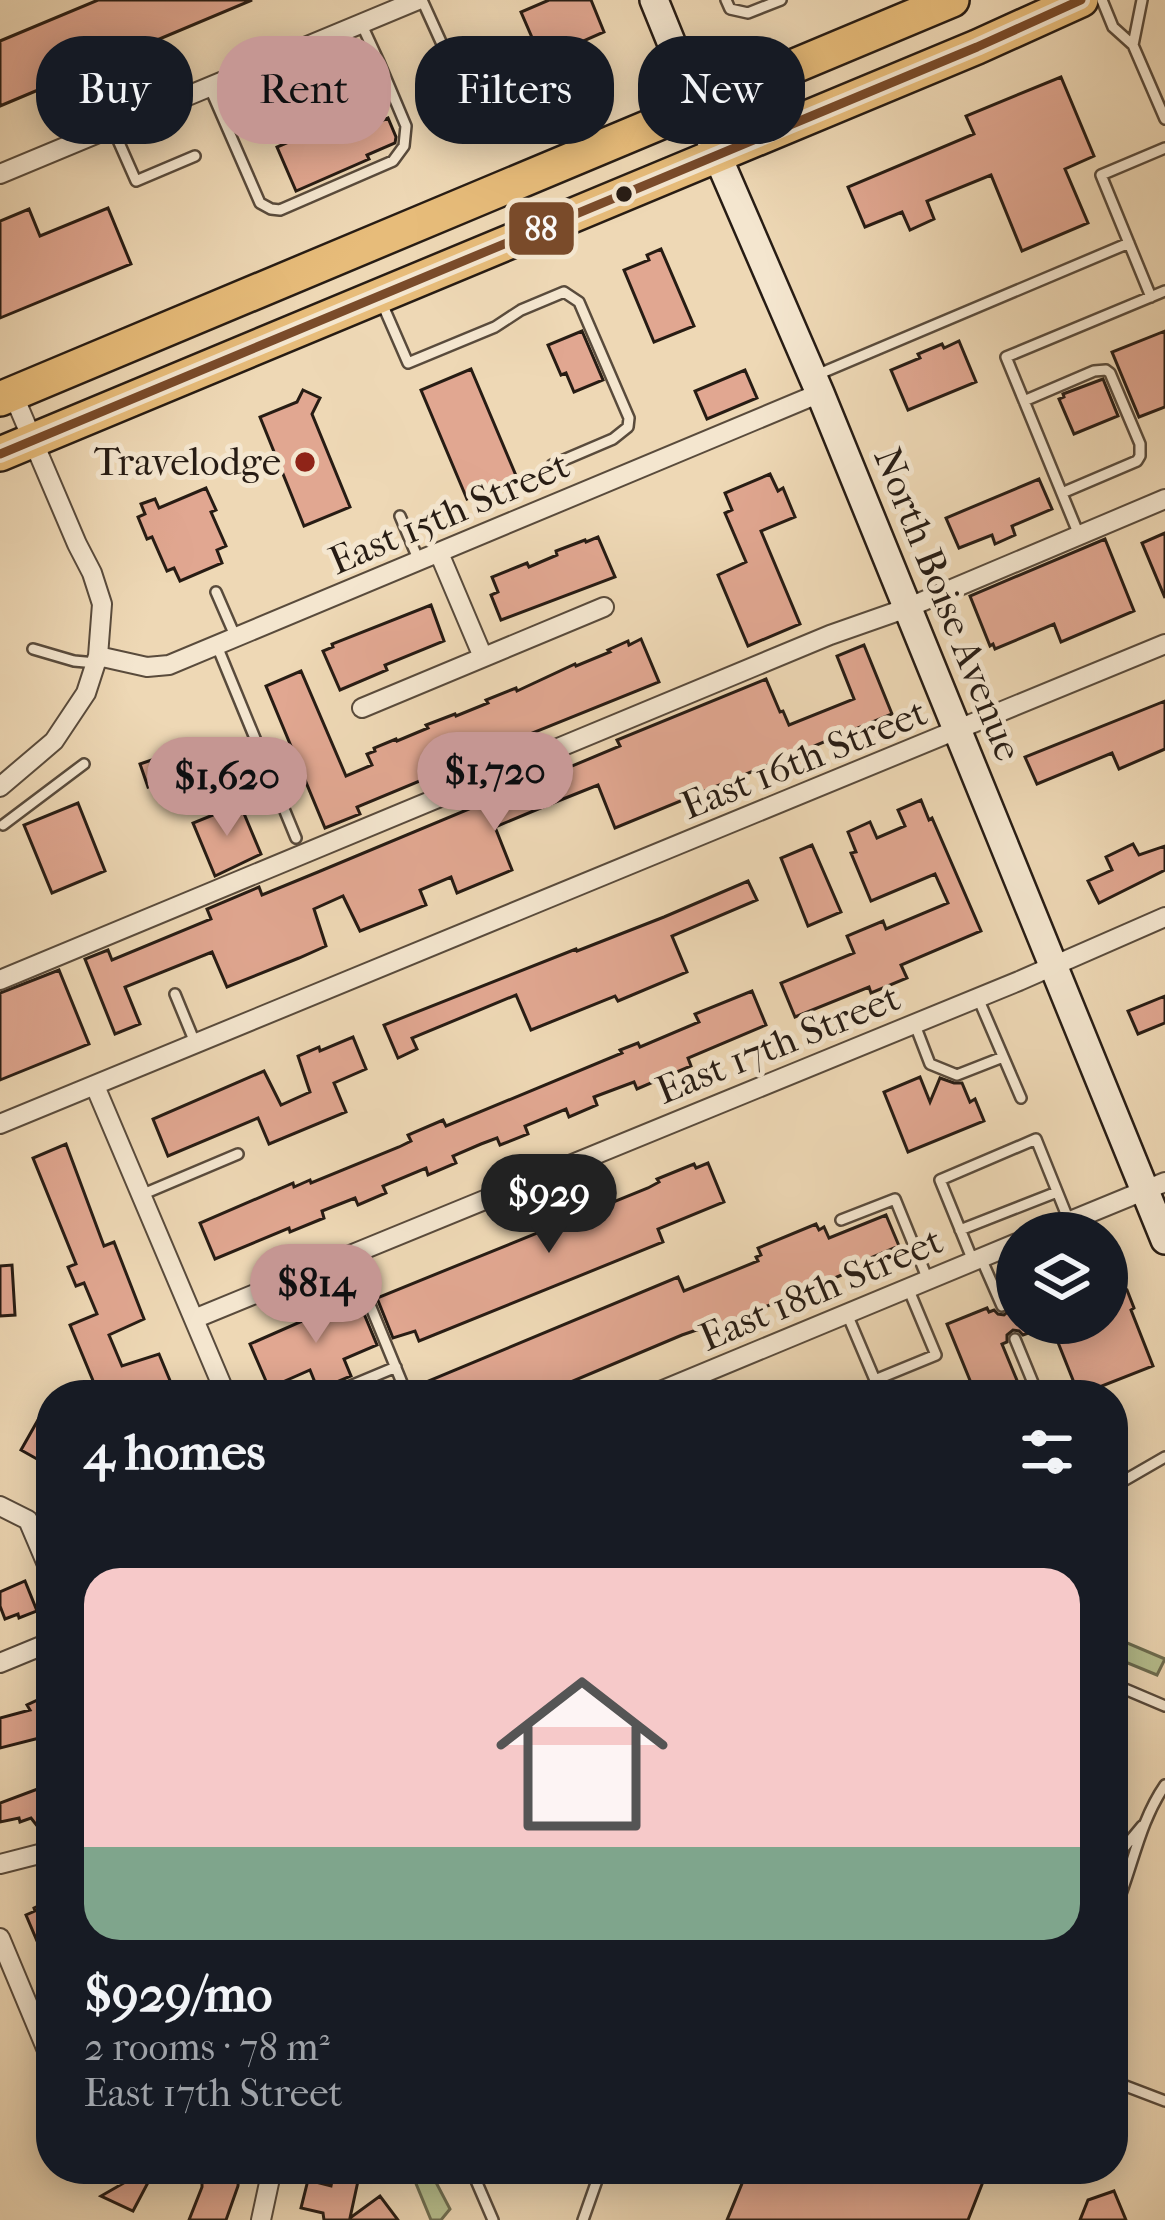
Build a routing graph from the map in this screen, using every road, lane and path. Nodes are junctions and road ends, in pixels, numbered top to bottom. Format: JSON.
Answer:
{"nodes":[{"id":1,"x":420,"y":0,"type":"edge"},
{"id":2,"x":654,"y":0,"type":"edge"},
{"id":3,"x":726,"y":0,"type":"edge"},
{"id":4,"x":781,"y":0,"type":"edge"},
{"id":5,"x":952,"y":0,"type":"edge"},
{"id":6,"x":1081,"y":0,"type":"edge"},
{"id":7,"x":1102,"y":0,"type":"edge"},
{"id":8,"x":1142,"y":0,"type":"edge"},
{"id":9,"x":362,"y":23,"type":"junction"},
{"id":10,"x":368,"y":36,"type":"edge"},
{"id":11,"x":438,"y":36,"type":"edge"},
{"id":12,"x":669,"y":36,"type":"edge"},
{"id":13,"x":1133,"y":45,"type":"junction"},
{"id":14,"x":805,"y":62,"type":"edge"},
{"id":15,"x":209,"y":86,"type":"junction"},
{"id":16,"x":391,"y":90,"type":"edge"},
{"id":17,"x":193,"y":93,"type":"edge"},
{"id":18,"x":217,"y":104,"type":"edge"},
{"id":19,"x":1165,"y":119,"type":"edge"},
{"id":20,"x":638,"y":132,"type":"edge"},
{"id":21,"x":69,"y":144,"type":"edge"},
{"id":22,"x":119,"y":144,"type":"edge"},
{"id":23,"x":234,"y":144,"type":"edge"},
{"id":24,"x":713,"y":144,"type":"edge"},
{"id":25,"x":1165,"y":148,"type":"edge"},
{"id":26,"x":717,"y":155,"type":"junction"},
{"id":27,"x":195,"y":156,"type":"dead end"},
{"id":28,"x":0,"y":174,"type":"edge"},
{"id":29,"x":1129,"y":243,"type":"junction"},
{"id":30,"x":1165,"y":291,"type":"edge"},
{"id":31,"x":379,"y":296,"type":"junction"},
{"id":32,"x":1151,"y":297,"type":"junction"},
{"id":33,"x":816,"y":385,"type":"junction"},
{"id":34,"x":6,"y":396,"type":"edge"},
{"id":35,"x":1024,"y":401,"type":"junction"},
{"id":36,"x":32,"y":440,"type":"junction"},
{"id":37,"x":0,"y":454,"type":"edge"},
{"id":38,"x":552,"y":465,"type":"dead end"},
{"id":39,"x":1061,"y":493,"type":"junction"},
{"id":40,"x":1165,"y":499,"type":"edge"},
{"id":41,"x":400,"y":516,"type":"dead end"},
{"id":42,"x":1079,"y":535,"type":"junction"},
{"id":43,"x":439,"y":553,"type":"junction"},
{"id":44,"x":419,"y":561,"type":"junction"},
{"id":45,"x":216,"y":592,"type":"dead end"},
{"id":46,"x":604,"y":608,"type":"dead end"},
{"id":47,"x":907,"y":608,"type":"junction"},
{"id":48,"x":226,"y":642,"type":"junction"},
{"id":49,"x":1165,"y":644,"type":"edge"},
{"id":50,"x":33,"y":649,"type":"dead end"},
{"id":51,"x":483,"y":658,"type":"junction"},
{"id":52,"x":97,"y":660,"type":"junction"},
{"id":53,"x":362,"y":708,"type":"dead end"},
{"id":54,"x":958,"y":731,"type":"junction"},
{"id":55,"x":84,"y":764,"type":"dead end"},
{"id":56,"x":0,"y":787,"type":"edge"},
{"id":57,"x":3,"y":825,"type":"dead end"},
{"id":58,"x":296,"y":838,"type":"dead end"},
{"id":59,"x":1165,"y":917,"type":"edge"},
{"id":60,"x":1054,"y":967,"type":"junction"},
{"id":61,"x":0,"y":980,"type":"edge"},
{"id":62,"x":175,"y":994,"type":"dead end"},
{"id":63,"x":978,"y":998,"type":"junction"},
{"id":64,"x":914,"y":1024,"type":"junction"},
{"id":65,"x":196,"y":1045,"type":"junction"},
{"id":66,"x":1003,"y":1057,"type":"junction"},
{"id":67,"x":95,"y":1086,"type":"junction"},
{"id":68,"x":1021,"y":1098,"type":"dead end"},
{"id":69,"x":0,"y":1124,"type":"edge"},
{"id":70,"x":238,"y":1154,"type":"dead end"},
{"id":71,"x":1155,"y":1186,"type":"edge"},
{"id":72,"x":1057,"y":1192,"type":"junction"},
{"id":73,"x":141,"y":1195,"type":"junction"},
{"id":74,"x":1065,"y":1212,"type":"edge"},
{"id":75,"x":1091,"y":1212,"type":"edge"},
{"id":76,"x":841,"y":1220,"type":"dead end"},
{"id":77,"x":960,"y":1230,"type":"junction"},
{"id":78,"x":1165,"y":1240,"type":"edge"},
{"id":79,"x":996,"y":1252,"type":"edge"},
{"id":80,"x":349,"y":1255,"type":"junction"},
{"id":81,"x":977,"y":1260,"type":"junction"},
{"id":82,"x":928,"y":1280,"type":"junction"},
{"id":83,"x":908,"y":1288,"type":"junction"},
{"id":84,"x":996,"y":1295,"type":"edge"},
{"id":85,"x":847,"y":1313,"type":"junction"},
{"id":86,"x":194,"y":1318,"type":"junction"},
{"id":87,"x":1017,"y":1344,"type":"edge"},
{"id":88,"x":396,"y":1367,"type":"junction"},
{"id":89,"x":220,"y":1380,"type":"edge"},
{"id":90,"x":365,"y":1380,"type":"edge"},
{"id":91,"x":401,"y":1380,"type":"edge"},
{"id":92,"x":687,"y":1380,"type":"edge"},
{"id":93,"x":1032,"y":1380,"type":"edge"},
{"id":94,"x":1165,"y":1457,"type":"edge"},
{"id":95,"x":1128,"y":1478,"type":"edge"},
{"id":96,"x":0,"y":1506,"type":"edge"},
{"id":97,"x":36,"y":1539,"type":"edge"},
{"id":98,"x":36,"y":1648,"type":"edge"},
{"id":99,"x":0,"y":1663,"type":"edge"},
{"id":100,"x":1128,"y":1690,"type":"edge"},
{"id":101,"x":1165,"y":1706,"type":"edge"},
{"id":102,"x":1165,"y":1785,"type":"edge"},
{"id":103,"x":1145,"y":1822,"type":"junction"},
{"id":104,"x":1128,"y":1843,"type":"edge"},
{"id":105,"x":36,"y":1855,"type":"edge"},
{"id":106,"x":0,"y":1864,"type":"edge"},
{"id":107,"x":1128,"y":1878,"type":"edge"},
{"id":108,"x":0,"y":1938,"type":"edge"},
{"id":109,"x":36,"y":2024,"type":"edge"},
{"id":110,"x":1128,"y":2090,"type":"edge"},
{"id":111,"x":1165,"y":2101,"type":"edge"},
{"id":112,"x":269,"y":2184,"type":"edge"},
{"id":113,"x":477,"y":2184,"type":"edge"},
{"id":114,"x":596,"y":2184,"type":"edge"},
{"id":115,"x":261,"y":2220,"type":"edge"},
{"id":116,"x":493,"y":2220,"type":"edge"},
{"id":117,"x":583,"y":2220,"type":"edge"}],
"edges":[{"from":1,"to":9,"type":"street"},
{"from":1,"to":11,"type":"lane"},
{"from":2,"to":12,"type":"street","name":"North Boise Avenue"},
{"from":3,"to":4,"type":"lane"},
{"from":5,"to":14,"type":"highway"},
{"from":6,"to":26,"type":"highway"},
{"from":7,"to":13,"type":"lane"},
{"from":8,"to":13,"type":"lane"},
{"from":9,"to":10,"type":"lane"},
{"from":9,"to":15,"type":"street"},
{"from":13,"to":19,"type":"lane"},
{"from":15,"to":17,"type":"street"},
{"from":15,"to":18,"type":"lane"},
{"from":16,"to":23,"type":"lane"},
{"from":20,"to":34,"type":"highway"},
{"from":21,"to":28,"type":"street"},
{"from":22,"to":27,"type":"lane"},
{"from":24,"to":26,"type":"street","name":"North Boise Avenue"},
{"from":25,"to":29,"type":"lane"},
{"from":26,"to":31,"type":"highway"},
{"from":26,"to":33,"type":"street","name":"North Boise Avenue"},
{"from":29,"to":32,"type":"lane"},
{"from":29,"to":33,"type":"lane"},
{"from":30,"to":32,"type":"lane"},
{"from":31,"to":36,"type":"highway"},
{"from":31,"to":38,"type":"lane"},
{"from":32,"to":35,"type":"lane"},
{"from":33,"to":43,"type":"street","name":"East 15th Street"},
{"from":33,"to":47,"type":"street","name":"North Boise Avenue"},
{"from":34,"to":36,"type":"street"},
{"from":35,"to":39,"type":"lane"},
{"from":35,"to":39,"type":"lane"},
{"from":36,"to":37,"type":"highway"},
{"from":36,"to":52,"type":"street"},
{"from":39,"to":42,"type":"lane"},
{"from":40,"to":42,"type":"street"},
{"from":41,"to":44,"type":"lane"},
{"from":42,"to":47,"type":"street"},
{"from":43,"to":44,"type":"street","name":"East 15th Street"},
{"from":43,"to":51,"type":"street"},
{"from":44,"to":48,"type":"street","name":"East 15th Street"},
{"from":45,"to":48,"type":"lane"},
{"from":46,"to":51,"type":"street"},
{"from":47,"to":54,"type":"street","name":"North Boise Avenue"},
{"from":47,"to":61,"type":"street"},
{"from":48,"to":52,"type":"street","name":"East 15th Street"},
{"from":48,"to":58,"type":"lane"},
{"from":49,"to":54,"type":"street","name":"East 16th Street"},
{"from":50,"to":52,"type":"lane"},
{"from":51,"to":53,"type":"street"},
{"from":52,"to":56,"type":"street"},
{"from":54,"to":60,"type":"street","name":"North Boise Avenue"},
{"from":54,"to":65,"type":"street","name":"East 16th Street"},
{"from":55,"to":57,"type":"lane"},
{"from":59,"to":60,"type":"street","name":"East 17th Street"},
{"from":60,"to":63,"type":"street","name":"East 17th Street"},
{"from":60,"to":71,"type":"street","name":"North Boise Avenue"},
{"from":62,"to":65,"type":"lane"},
{"from":63,"to":64,"type":"street","name":"East 17th Street"},
{"from":63,"to":66,"type":"lane"},
{"from":64,"to":66,"type":"lane"},
{"from":64,"to":80,"type":"street","name":"East 17th Street"},
{"from":65,"to":67,"type":"street","name":"East 16th Street"},
{"from":66,"to":68,"type":"lane"},
{"from":67,"to":69,"type":"street","name":"East 16th Street"},
{"from":67,"to":73,"type":"street"},
{"from":70,"to":73,"type":"lane"},
{"from":71,"to":75,"type":"street"},
{"from":71,"to":78,"type":"street","name":"North Boise Avenue"},
{"from":72,"to":74,"type":"lane"},
{"from":72,"to":77,"type":"lane"},
{"from":72,"to":77,"type":"lane"},
{"from":73,"to":86,"type":"street"},
{"from":76,"to":82,"type":"lane"},
{"from":77,"to":81,"type":"lane"},
{"from":79,"to":81,"type":"street","name":"East 18th Street"},
{"from":80,"to":86,"type":"street","name":"East 17th Street"},
{"from":80,"to":88,"type":"lane"},
{"from":81,"to":82,"type":"street","name":"East 18th Street"},
{"from":81,"to":84,"type":"lane"},
{"from":82,"to":83,"type":"street","name":"East 18th Street"},
{"from":83,"to":85,"type":"street","name":"East 18th Street"},
{"from":83,"to":85,"type":"lane"},
{"from":85,"to":92,"type":"street","name":"East 18th Street"},
{"from":86,"to":89,"type":"street"},
{"from":87,"to":93,"type":"lane"},
{"from":88,"to":90,"type":"lane"},
{"from":88,"to":91,"type":"lane"},
{"from":94,"to":95,"type":"lane"},
{"from":96,"to":97,"type":"street"},
{"from":98,"to":99,"type":"street"},
{"from":100,"to":101,"type":"lane"},
{"from":102,"to":103,"type":"lane"},
{"from":103,"to":104,"type":"lane"},
{"from":103,"to":107,"type":"lane"},
{"from":105,"to":106,"type":"street"},
{"from":108,"to":109,"type":"street"},
{"from":110,"to":111,"type":"lane"},
{"from":112,"to":115,"type":"street"},
{"from":113,"to":116,"type":"lane"},
{"from":114,"to":117,"type":"lane"}]}
